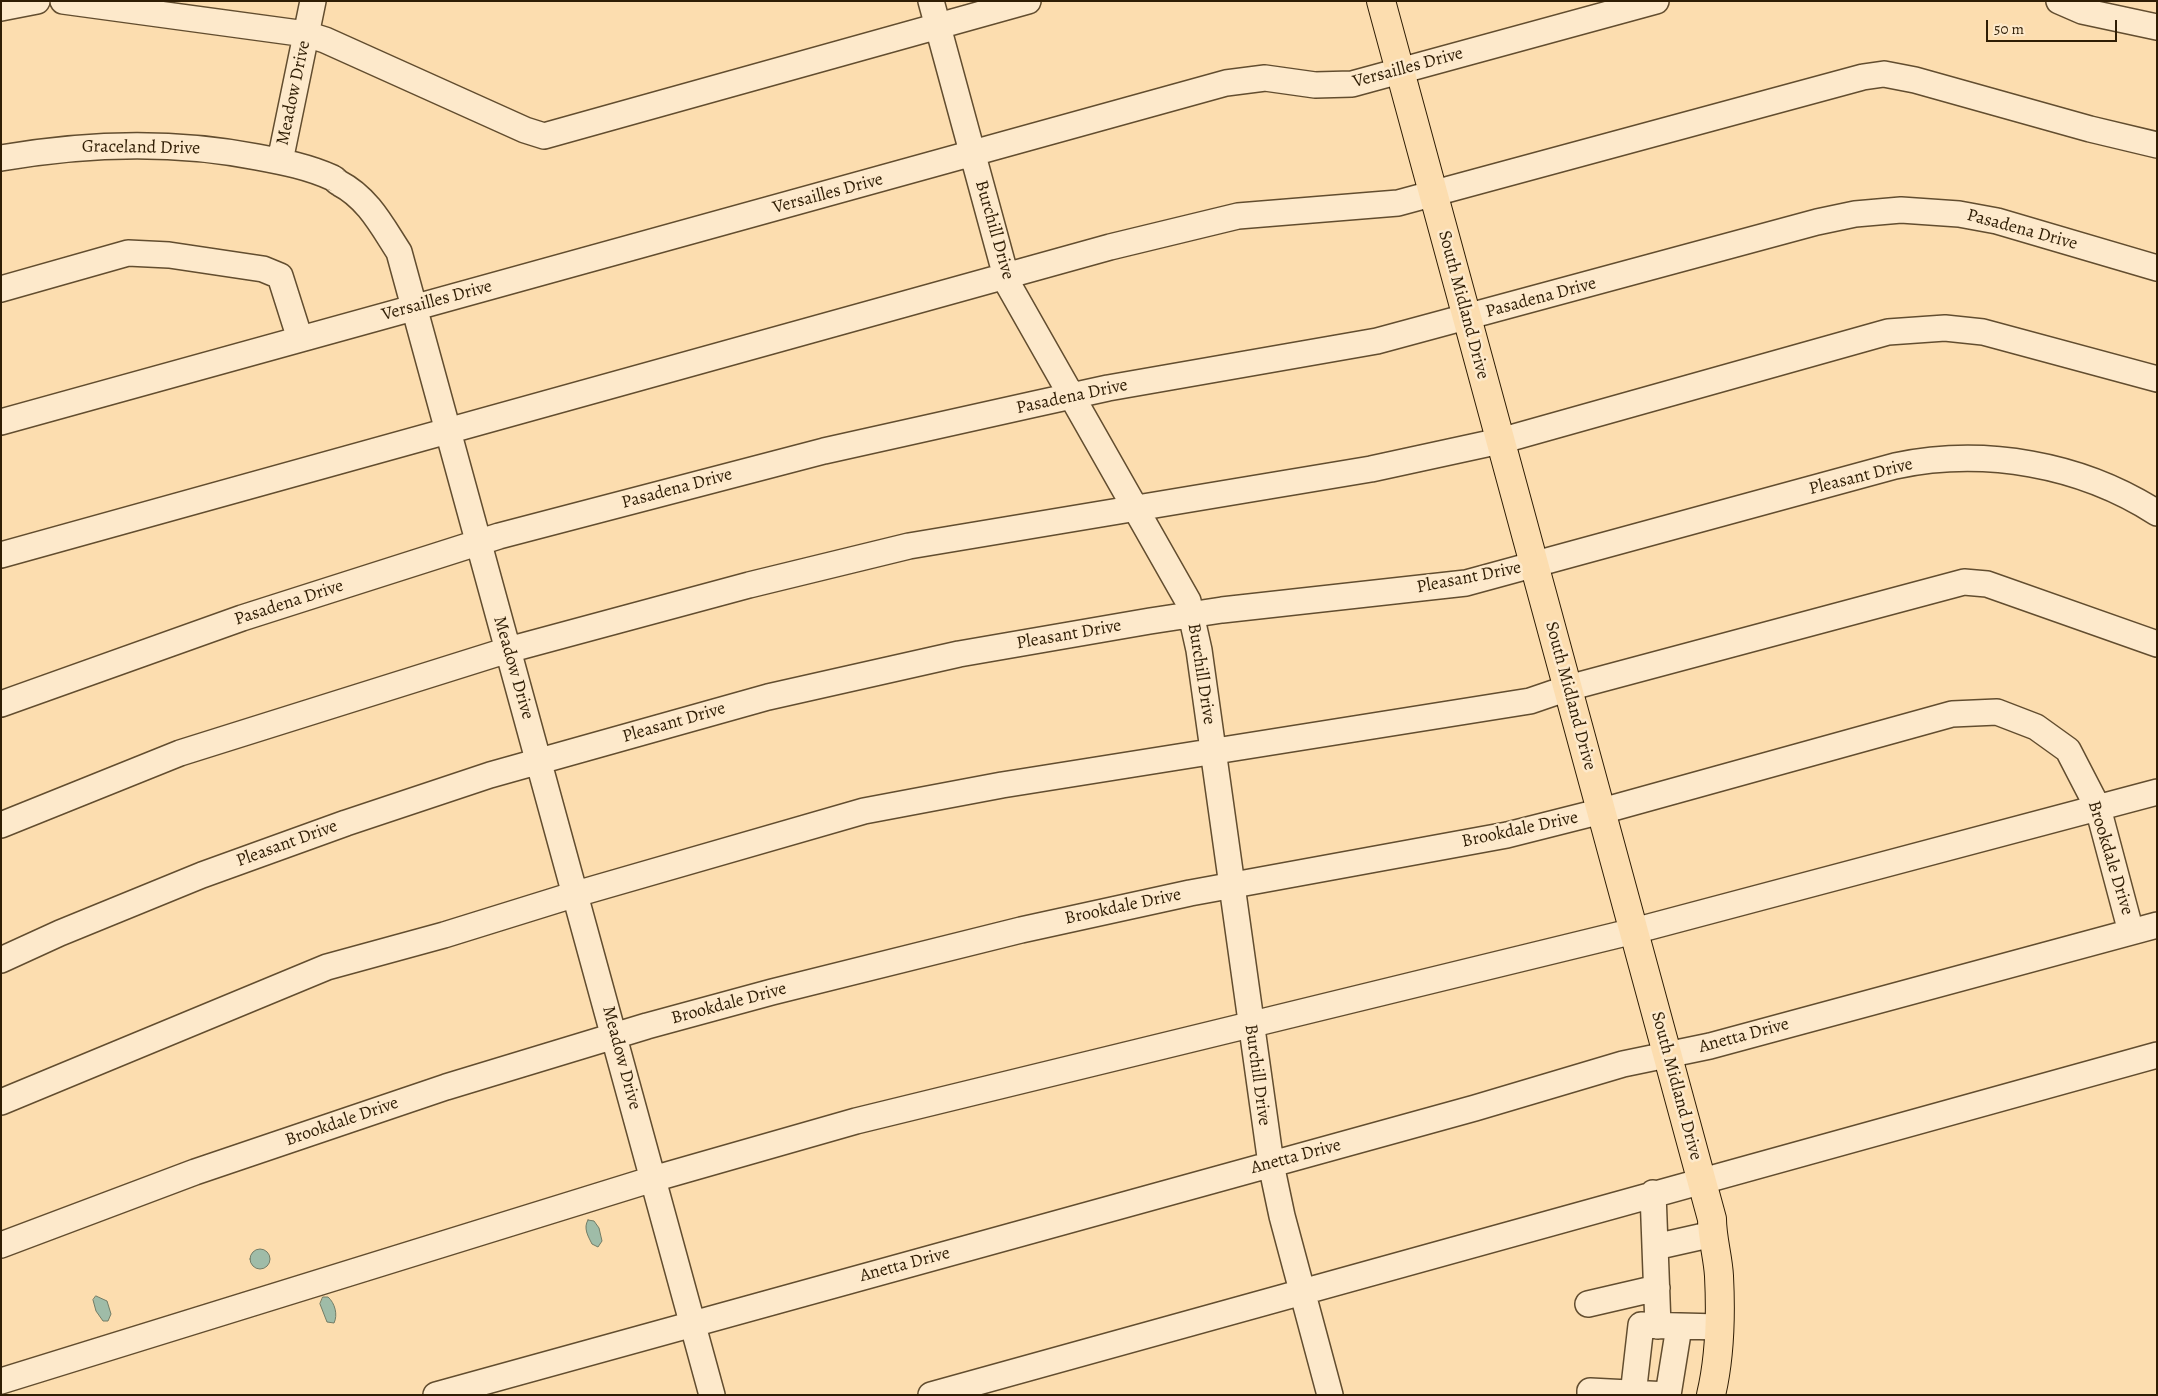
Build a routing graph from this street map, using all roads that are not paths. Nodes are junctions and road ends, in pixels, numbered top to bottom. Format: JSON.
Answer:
{"nodes":[{"id":1,"x":37,"y":1,"type":"edge"},
{"id":2,"x":63,"y":1,"type":"edge"},
{"id":3,"x":313,"y":1,"type":"edge"},
{"id":4,"x":931,"y":1,"type":"edge"},
{"id":5,"x":1028,"y":1,"type":"edge"},
{"id":6,"x":1381,"y":1,"type":"edge"},
{"id":7,"x":1656,"y":1,"type":"edge"},
{"id":8,"x":2059,"y":1,"type":"edge"},
{"id":9,"x":1,"y":8,"type":"edge"},
{"id":10,"x":938,"y":26,"type":"junction"},
{"id":11,"x":2157,"y":26,"type":"edge"},
{"id":12,"x":306,"y":34,"type":"junction"},
{"id":13,"x":1400,"y":70,"type":"junction"},
{"id":14,"x":2157,"y":145,"type":"edge"},
{"id":15,"x":972,"y":153,"type":"junction"},
{"id":16,"x":1,"y":158,"type":"edge"},
{"id":17,"x":280,"y":161,"type":"junction"},
{"id":18,"x":1432,"y":194,"type":"junction"},
{"id":19,"x":2157,"y":268,"type":"edge"},
{"id":20,"x":1006,"y":277,"type":"junction"},
{"id":21,"x":1,"y":289,"type":"edge"},
{"id":22,"x":414,"y":308,"type":"junction"},
{"id":23,"x":1466,"y":319,"type":"junction"},
{"id":24,"x":300,"y":339,"type":"junction"},
{"id":25,"x":2157,"y":379,"type":"edge"},
{"id":26,"x":1072,"y":396,"type":"junction"},
{"id":27,"x":1,"y":422,"type":"edge"},
{"id":28,"x":448,"y":430,"type":"junction"},
{"id":29,"x":1500,"y":441,"type":"junction"},
{"id":30,"x":1136,"y":510,"type":"junction"},
{"id":31,"x":2157,"y":513,"type":"edge"},
{"id":32,"x":478,"y":542,"type":"junction"},
{"id":33,"x":1,"y":555,"type":"edge"},
{"id":34,"x":1534,"y":565,"type":"junction"},
{"id":35,"x":1191,"y":615,"type":"junction"},
{"id":36,"x":2157,"y":644,"type":"edge"},
{"id":37,"x":508,"y":650,"type":"junction"},
{"id":38,"x":1568,"y":688,"type":"junction"},
{"id":39,"x":1,"y":704,"type":"edge"},
{"id":40,"x":1213,"y":752,"type":"junction"},
{"id":41,"x":539,"y":761,"type":"junction"},
{"id":42,"x":2157,"y":792,"type":"edge"},
{"id":43,"x":2098,"y":808,"type":"junction"},
{"id":44,"x":1602,"y":811,"type":"junction"},
{"id":45,"x":1,"y":825,"type":"edge"},
{"id":46,"x":1231,"y":884,"type":"junction"},
{"id":47,"x":576,"y":894,"type":"junction"},
{"id":48,"x":2157,"y":925,"type":"edge"},
{"id":49,"x":1634,"y":931,"type":"junction"},
{"id":50,"x":2131,"y":932,"type":"junction"},
{"id":51,"x":1,"y":960,"type":"edge"},
{"id":52,"x":1250,"y":1026,"type":"junction"},
{"id":53,"x":615,"y":1036,"type":"junction"},
{"id":54,"x":2157,"y":1054,"type":"edge"},
{"id":55,"x":1668,"y":1055,"type":"junction"},
{"id":56,"x":1,"y":1102,"type":"edge"},
{"id":57,"x":1271,"y":1164,"type":"junction"},
{"id":58,"x":653,"y":1179,"type":"junction"},
{"id":59,"x":1702,"y":1179,"type":"junction"},
{"id":60,"x":1653,"y":1193,"type":"junction"},
{"id":61,"x":1713,"y":1234,"type":"junction"},
{"id":62,"x":1,"y":1245,"type":"edge"},
{"id":63,"x":1655,"y":1247,"type":"junction"},
{"id":64,"x":1657,"y":1288,"type":"junction"},
{"id":65,"x":1303,"y":1292,"type":"junction"},
{"id":66,"x":1588,"y":1304,"type":"dead end"},
{"id":67,"x":692,"y":1323,"type":"junction"},
{"id":68,"x":1669,"y":1326,"type":"junction"},
{"id":69,"x":1719,"y":1326,"type":"junction"},
{"id":70,"x":1,"y":1381,"type":"edge"},
{"id":71,"x":1633,"y":1394,"type":"edge"},
{"id":72,"x":436,"y":1395,"type":"edge"},
{"id":73,"x":712,"y":1395,"type":"edge"},
{"id":74,"x":931,"y":1395,"type":"edge"},
{"id":75,"x":1330,"y":1395,"type":"edge"},
{"id":76,"x":1590,"y":1395,"type":"edge"},
{"id":77,"x":1711,"y":1395,"type":"edge"}],
"edges":[{"from":1,"to":9,"type":"street"},
{"from":2,"to":12,"type":"street"},
{"from":3,"to":12,"type":"street","name":"Meadow Drive"},
{"from":4,"to":10,"type":"street","name":"Burchill Drive"},
{"from":5,"to":10,"type":"street"},
{"from":6,"to":13,"type":"main road","name":"South Midland Drive"},
{"from":7,"to":13,"type":"street","name":"Versailles Drive"},
{"from":8,"to":11,"type":"street"},
{"from":10,"to":12,"type":"street"},
{"from":10,"to":15,"type":"street","name":"Burchill Drive"},
{"from":12,"to":17,"type":"street","name":"Meadow Drive"},
{"from":13,"to":15,"type":"street","name":"Versailles Drive"},
{"from":13,"to":18,"type":"main road","name":"South Midland Drive"},
{"from":14,"to":18,"type":"street"},
{"from":15,"to":20,"type":"street","name":"Burchill Drive"},
{"from":15,"to":22,"type":"street","name":"Versailles Drive"},
{"from":16,"to":17,"type":"street","name":"Graceland Drive"},
{"from":17,"to":22,"type":"street","name":"Meadow Drive"},
{"from":18,"to":20,"type":"street"},
{"from":18,"to":23,"type":"main road","name":"South Midland Drive"},
{"from":19,"to":23,"type":"street","name":"Pasadena Drive"},
{"from":20,"to":26,"type":"street","name":"Burchill Drive"},
{"from":20,"to":28,"type":"street"},
{"from":21,"to":24,"type":"street"},
{"from":22,"to":24,"type":"street","name":"Versailles Drive"},
{"from":22,"to":28,"type":"street","name":"Meadow Drive"},
{"from":23,"to":26,"type":"street","name":"Pasadena Drive"},
{"from":23,"to":29,"type":"main road","name":"South Midland Drive"},
{"from":24,"to":27,"type":"street","name":"Versailles Drive"},
{"from":25,"to":29,"type":"street"},
{"from":26,"to":30,"type":"street","name":"Burchill Drive"},
{"from":26,"to":32,"type":"street","name":"Pasadena Drive"},
{"from":28,"to":32,"type":"street","name":"Meadow Drive"},
{"from":28,"to":33,"type":"street"},
{"from":29,"to":30,"type":"street"},
{"from":29,"to":34,"type":"main road","name":"South Midland Drive"},
{"from":30,"to":35,"type":"street","name":"Burchill Drive"},
{"from":30,"to":37,"type":"street"},
{"from":31,"to":34,"type":"street","name":"Pleasant Drive"},
{"from":32,"to":37,"type":"street","name":"Meadow Drive"},
{"from":32,"to":39,"type":"street","name":"Pasadena Drive"},
{"from":34,"to":35,"type":"street","name":"Pleasant Drive"},
{"from":34,"to":38,"type":"main road","name":"South Midland Drive"},
{"from":35,"to":40,"type":"street","name":"Burchill Drive"},
{"from":35,"to":41,"type":"street","name":"Pleasant Drive"},
{"from":36,"to":38,"type":"street"},
{"from":37,"to":41,"type":"street","name":"Meadow Drive"},
{"from":37,"to":45,"type":"street"},
{"from":38,"to":40,"type":"street"},
{"from":38,"to":44,"type":"main road","name":"South Midland Drive"},
{"from":40,"to":46,"type":"street","name":"Burchill Drive"},
{"from":40,"to":47,"type":"street"},
{"from":41,"to":47,"type":"street","name":"Meadow Drive"},
{"from":41,"to":51,"type":"street","name":"Pleasant Drive"},
{"from":42,"to":43,"type":"street"},
{"from":43,"to":44,"type":"street","name":"Brookdale Drive"},
{"from":43,"to":49,"type":"street"},
{"from":43,"to":50,"type":"street","name":"Brookdale Drive"},
{"from":44,"to":46,"type":"street","name":"Brookdale Drive"},
{"from":44,"to":49,"type":"main road","name":"South Midland Drive"},
{"from":46,"to":52,"type":"street","name":"Burchill Drive"},
{"from":46,"to":53,"type":"street","name":"Brookdale Drive"},
{"from":47,"to":53,"type":"street","name":"Meadow Drive"},
{"from":47,"to":56,"type":"street"},
{"from":48,"to":50,"type":"street","name":"Anetta Drive"},
{"from":49,"to":52,"type":"street"},
{"from":49,"to":55,"type":"main road","name":"South Midland Drive"},
{"from":50,"to":55,"type":"street","name":"Anetta Drive"},
{"from":52,"to":57,"type":"street","name":"Burchill Drive"},
{"from":52,"to":58,"type":"street"},
{"from":53,"to":58,"type":"street","name":"Meadow Drive"},
{"from":53,"to":62,"type":"street","name":"Brookdale Drive"},
{"from":54,"to":59,"type":"street"},
{"from":55,"to":57,"type":"street","name":"Anetta Drive"},
{"from":55,"to":59,"type":"main road","name":"South Midland Drive"},
{"from":57,"to":65,"type":"street","name":"Burchill Drive"},
{"from":57,"to":67,"type":"street","name":"Anetta Drive"},
{"from":58,"to":67,"type":"street","name":"Meadow Drive"},
{"from":58,"to":70,"type":"street"},
{"from":59,"to":60,"type":"street"},
{"from":59,"to":61,"type":"main road","name":"South Midland Drive"},
{"from":60,"to":63,"type":"street"},
{"from":60,"to":65,"type":"street"},
{"from":61,"to":63,"type":"street"},
{"from":61,"to":69,"type":"main road","name":"South Midland Drive"},
{"from":63,"to":64,"type":"street"},
{"from":64,"to":66,"type":"street"},
{"from":64,"to":68,"type":"street"},
{"from":65,"to":74,"type":"street"},
{"from":65,"to":75,"type":"street","name":"Burchill Drive"},
{"from":67,"to":72,"type":"street","name":"Anetta Drive"},
{"from":67,"to":73,"type":"street","name":"Meadow Drive"},
{"from":68,"to":69,"type":"street"},
{"from":68,"to":71,"type":"street"},
{"from":68,"to":71,"type":"street"},
{"from":69,"to":77,"type":"main road","name":"South Midland Drive"},
{"from":71,"to":76,"type":"street"}]}
